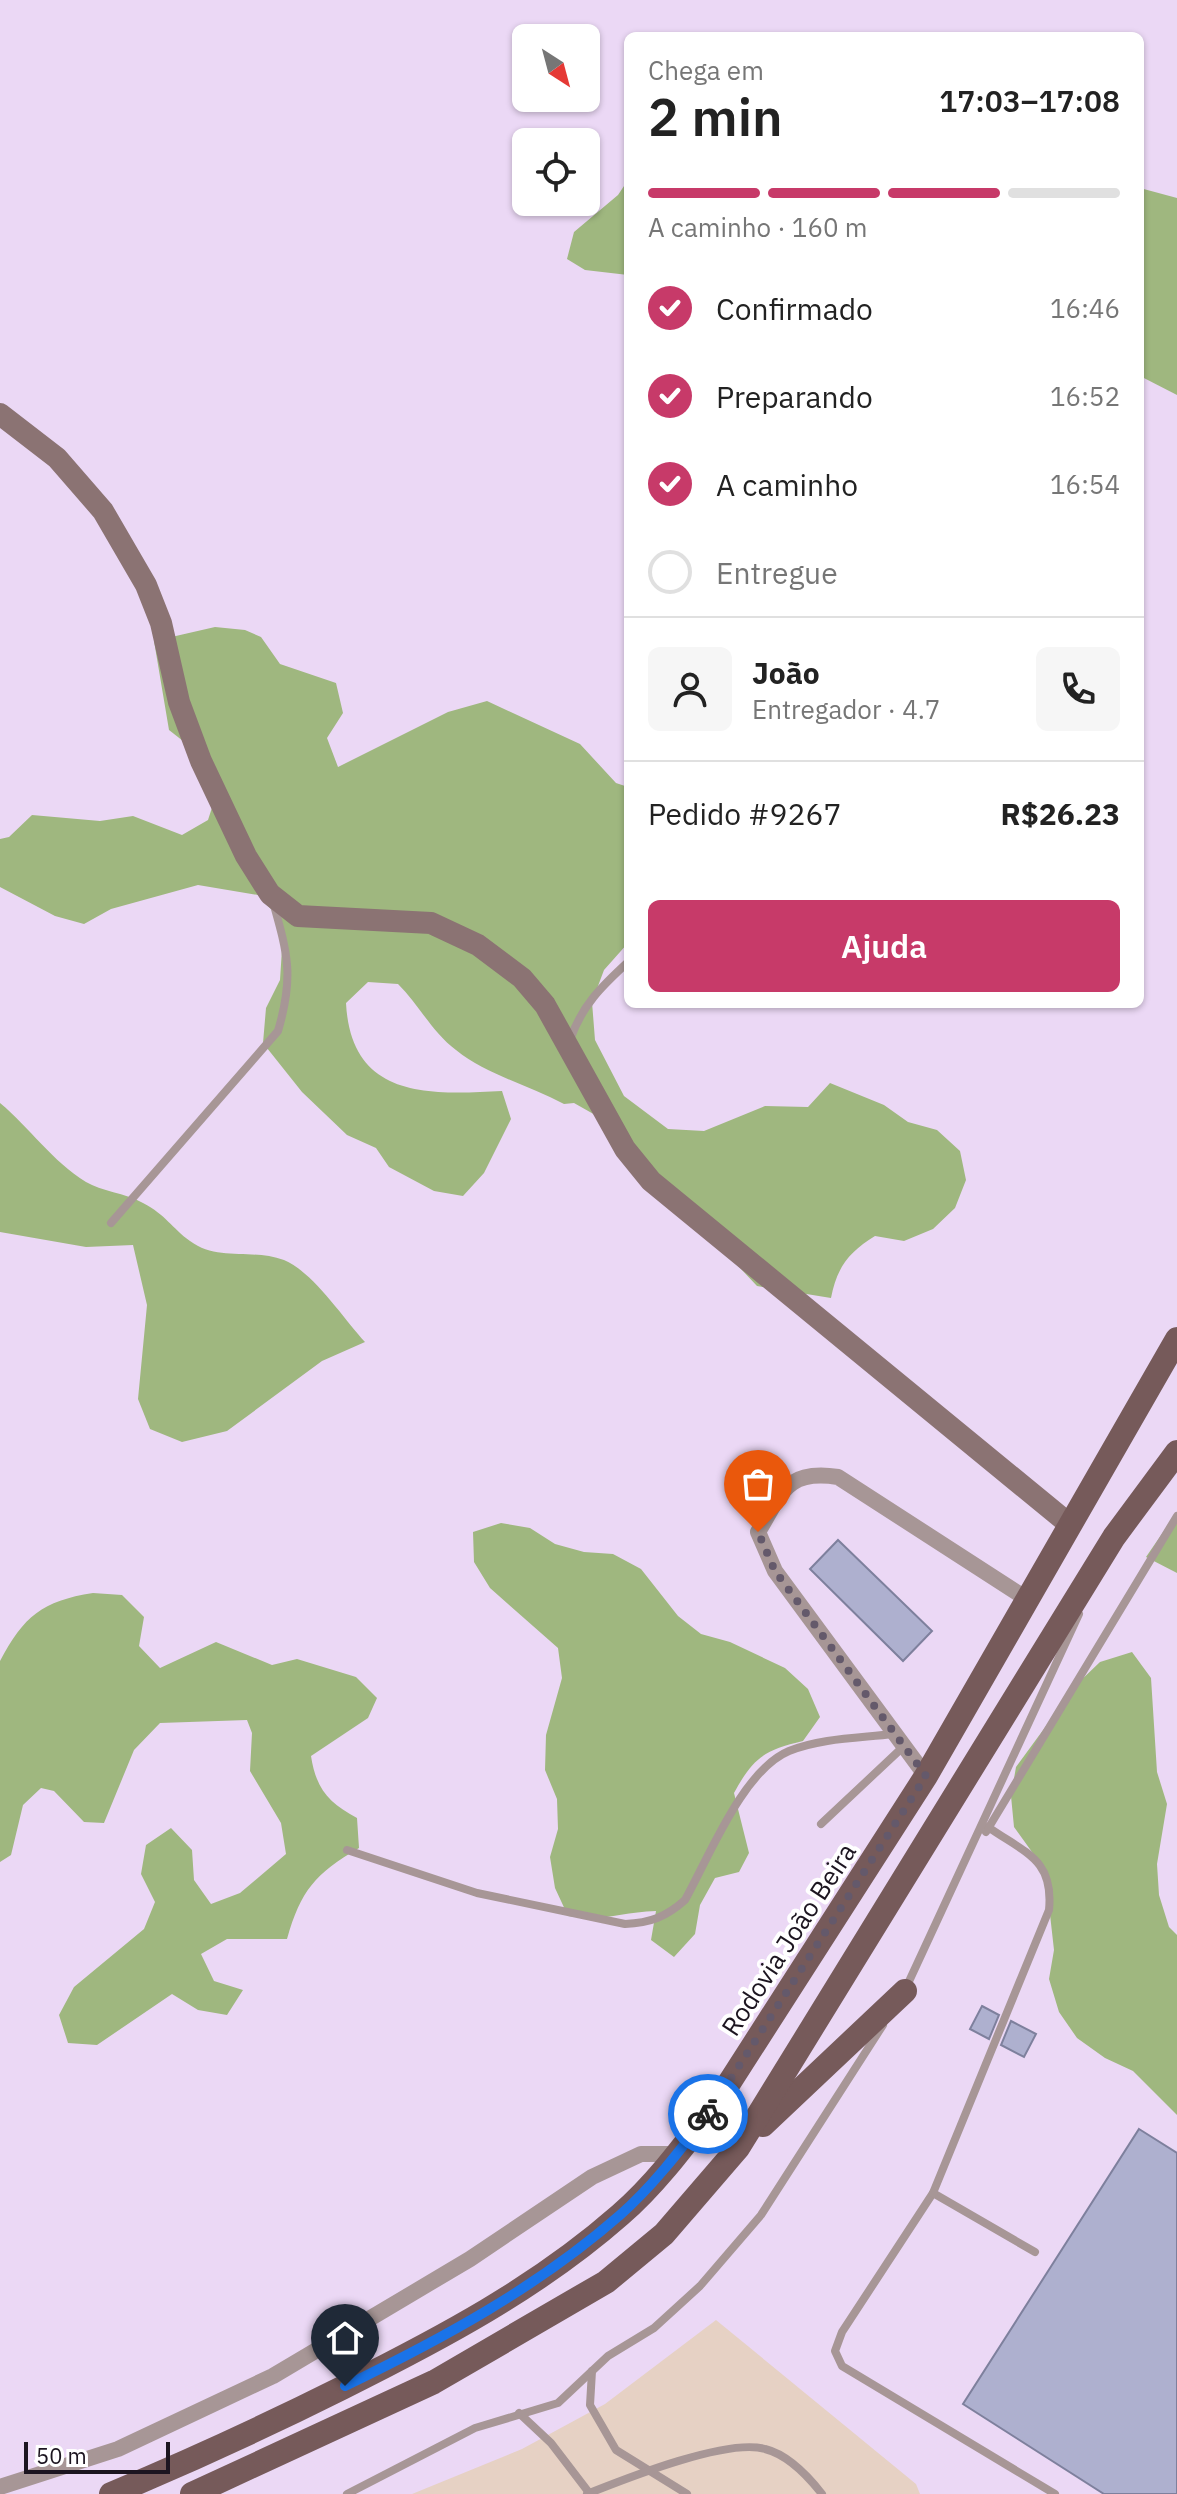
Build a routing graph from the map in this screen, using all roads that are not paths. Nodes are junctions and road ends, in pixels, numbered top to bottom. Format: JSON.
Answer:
{"nodes":[{"id":1,"x":0,"y":414,"type":"edge"},
{"id":2,"x":270,"y":894,"type":"junction"},
{"id":3,"x":624,"y":966,"type":"edge"},
{"id":4,"x":567,"y":1047,"type":"junction"},
{"id":5,"x":111,"y":1223,"type":"dead end"},
{"id":6,"x":1177,"y":1339,"type":"edge"},
{"id":7,"x":1177,"y":1452,"type":"edge"},
{"id":8,"x":1177,"y":1516,"type":"edge"},
{"id":9,"x":1069,"y":1524,"type":"junction"},
{"id":10,"x":1114,"y":1537,"type":"junction"},
{"id":11,"x":1027,"y":1599,"type":"junction"},
{"id":12,"x":899,"y":1740,"type":"junction"},
{"id":13,"x":926,"y":1776,"type":"junction"},
{"id":14,"x":821,"y":1824,"type":"dead end"},
{"id":15,"x":988,"y":1827,"type":"junction"},
{"id":16,"x":347,"y":1850,"type":"dead end"},
{"id":17,"x":962,"y":1870,"type":"junction"},
{"id":18,"x":905,"y":1991,"type":"junction"},
{"id":19,"x":738,"y":2148,"type":"junction"},
{"id":20,"x":677,"y":2154,"type":"junction"},
{"id":21,"x":933,"y":2193,"type":"junction"},
{"id":22,"x":1035,"y":2252,"type":"dead end"},
{"id":23,"x":592,"y":2370,"type":"junction"},
{"id":24,"x":519,"y":2413,"type":"junction"},
{"id":25,"x":648,"y":2472,"type":"junction"},
{"id":26,"x":0,"y":2487,"type":"edge"},
{"id":27,"x":111,"y":2494,"type":"edge"},
{"id":28,"x":192,"y":2494,"type":"edge"},
{"id":29,"x":347,"y":2494,"type":"edge"},
{"id":30,"x":589,"y":2494,"type":"edge"},
{"id":31,"x":687,"y":2494,"type":"edge"},
{"id":32,"x":822,"y":2494,"type":"edge"},
{"id":33,"x":1055,"y":2494,"type":"edge"}],
"edges":[{"from":1,"to":2,"type":"street"},
{"from":2,"to":4,"type":"street"},
{"from":2,"to":5,"type":"lane"},
{"from":3,"to":4,"type":"lane"},
{"from":4,"to":9,"type":"street"},
{"from":6,"to":9,"type":"main road","name":"Rodovia João Beira"},
{"from":7,"to":10,"type":"main road"},
{"from":8,"to":15,"type":"lane"},
{"from":9,"to":11,"type":"main road","name":"Rodovia João Beira"},
{"from":10,"to":17,"type":"lane"},
{"from":10,"to":19,"type":"main road"},
{"from":11,"to":12,"type":"street"},
{"from":11,"to":13,"type":"main road","name":"Rodovia João Beira"},
{"from":12,"to":13,"type":"street"},
{"from":12,"to":14,"type":"lane"},
{"from":12,"to":16,"type":"lane"},
{"from":13,"to":20,"type":"main road","name":"Rodovia João Beira"},
{"from":15,"to":17,"type":"lane"},
{"from":15,"to":21,"type":"lane"},
{"from":17,"to":18,"type":"lane"},
{"from":18,"to":19,"type":"main road"},
{"from":18,"to":23,"type":"lane"},
{"from":19,"to":28,"type":"main road"},
{"from":20,"to":26,"type":"street"},
{"from":20,"to":27,"type":"main road","name":"Rodovia João Beira"},
{"from":21,"to":22,"type":"lane"},
{"from":21,"to":33,"type":"lane"},
{"from":23,"to":24,"type":"lane"},
{"from":23,"to":25,"type":"lane"},
{"from":24,"to":29,"type":"lane"},
{"from":24,"to":30,"type":"lane"},
{"from":25,"to":30,"type":"lane"},
{"from":25,"to":31,"type":"lane"},
{"from":25,"to":32,"type":"lane"}]}
